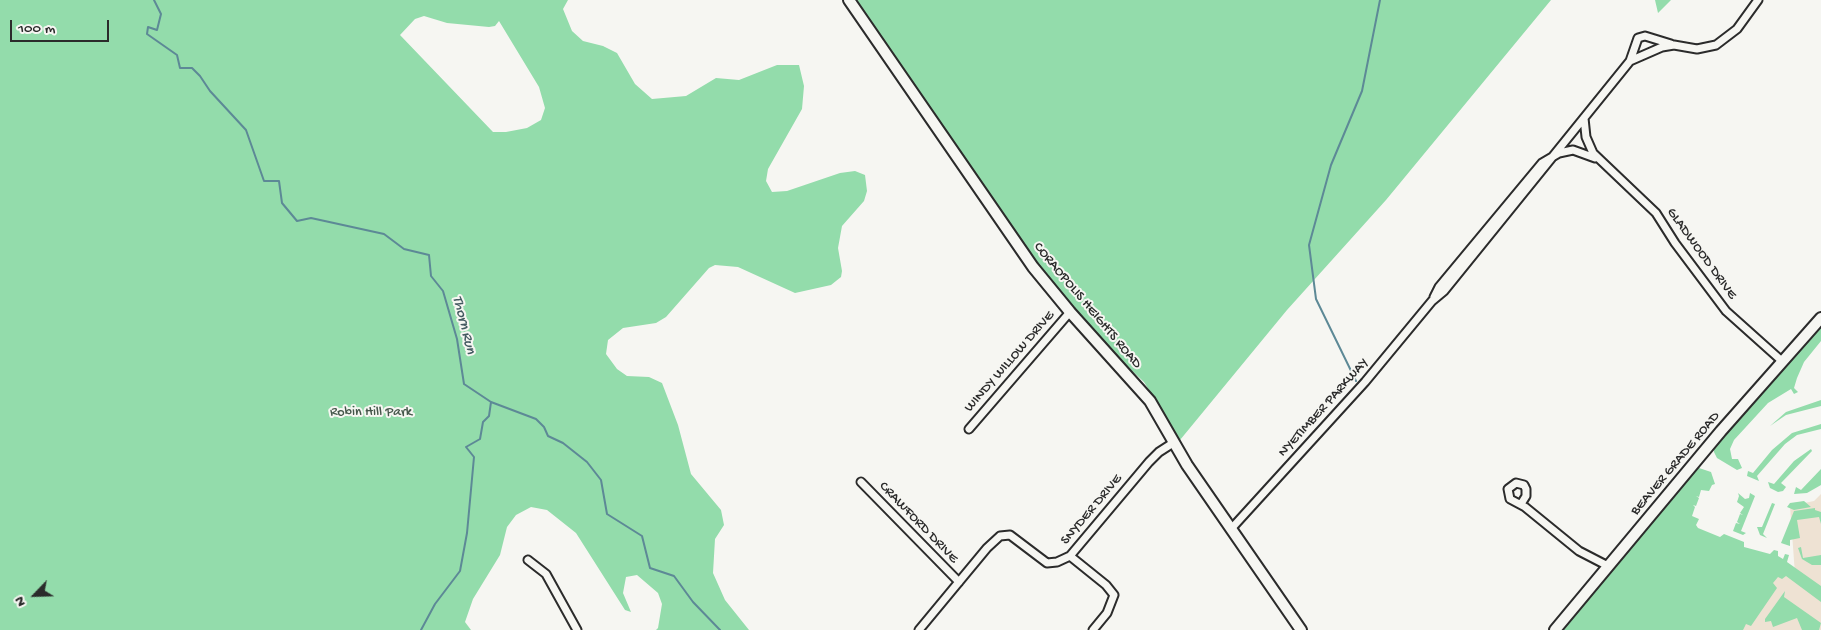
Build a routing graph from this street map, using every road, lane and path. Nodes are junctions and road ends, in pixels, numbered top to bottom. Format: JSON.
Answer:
{"nodes":[{"id":1,"x":849,"y":0,"type":"edge"},
{"id":2,"x":1758,"y":0,"type":"edge"},
{"id":3,"x":1674,"y":45,"type":"junction"},
{"id":4,"x":1630,"y":61,"type":"junction"},
{"id":5,"x":1584,"y":118,"type":"junction"},
{"id":6,"x":1551,"y":158,"type":"junction"},
{"id":7,"x":1599,"y":160,"type":"junction"},
{"id":8,"x":1070,"y":312,"type":"junction"},
{"id":9,"x":1821,"y":318,"type":"edge"},
{"id":10,"x":1782,"y":362,"type":"junction"},
{"id":11,"x":969,"y":429,"type":"dead end"},
{"id":12,"x":1174,"y":443,"type":"junction"},
{"id":13,"x":860,"y":482,"type":"dead end"},
{"id":14,"x":1521,"y":504,"type":"dead end"},
{"id":15,"x":1231,"y":529,"type":"junction"},
{"id":16,"x":1070,"y":556,"type":"junction"},
{"id":17,"x":528,"y":560,"type":"dead end"},
{"id":18,"x":1608,"y":566,"type":"junction"},
{"id":19,"x":958,"y":582,"type":"junction"},
{"id":20,"x":578,"y":630,"type":"edge"},
{"id":21,"x":919,"y":630,"type":"edge"},
{"id":22,"x":1093,"y":630,"type":"edge"},
{"id":23,"x":1301,"y":630,"type":"edge"},
{"id":24,"x":1555,"y":630,"type":"edge"}],
"edges":[{"from":1,"to":8,"type":"street","name":"CORAOPOLIS HEIGHTS ROAD"},
{"from":2,"to":3,"type":"street"},
{"from":3,"to":4,"type":"street"},
{"from":3,"to":4,"type":"street"},
{"from":4,"to":5,"type":"street","name":"NYETIMBER PARKWAY"},
{"from":5,"to":6,"type":"street","name":"NYETIMBER PARKWAY"},
{"from":5,"to":7,"type":"street","name":"GLADWOOD DRIVE"},
{"from":6,"to":7,"type":"street","name":"GLADWOOD DRIVE"},
{"from":6,"to":15,"type":"street","name":"NYETIMBER PARKWAY"},
{"from":7,"to":10,"type":"street","name":"GLADWOOD DRIVE"},
{"from":8,"to":11,"type":"street","name":"WINDY WILLOW DRIVE"},
{"from":8,"to":12,"type":"street","name":"CORAOPOLIS HEIGHTS ROAD"},
{"from":9,"to":10,"type":"street","name":"BEAVER GRADE ROAD"},
{"from":10,"to":18,"type":"street","name":"BEAVER GRADE ROAD"},
{"from":12,"to":15,"type":"street","name":"CORAOPOLIS HEIGHTS ROAD"},
{"from":12,"to":16,"type":"street","name":"SNYDER DRIVE"},
{"from":13,"to":19,"type":"street","name":"CRAWFORD DRIVE"},
{"from":14,"to":18,"type":"street"},
{"from":15,"to":23,"type":"street","name":"CORAOPOLIS HEIGHTS ROAD"},
{"from":16,"to":19,"type":"street","name":"SNYDER DRIVE"},
{"from":16,"to":22,"type":"street"},
{"from":17,"to":20,"type":"street"},
{"from":18,"to":24,"type":"street","name":"BEAVER GRADE ROAD"},
{"from":19,"to":21,"type":"street","name":"SNYDER DRIVE"}]}
